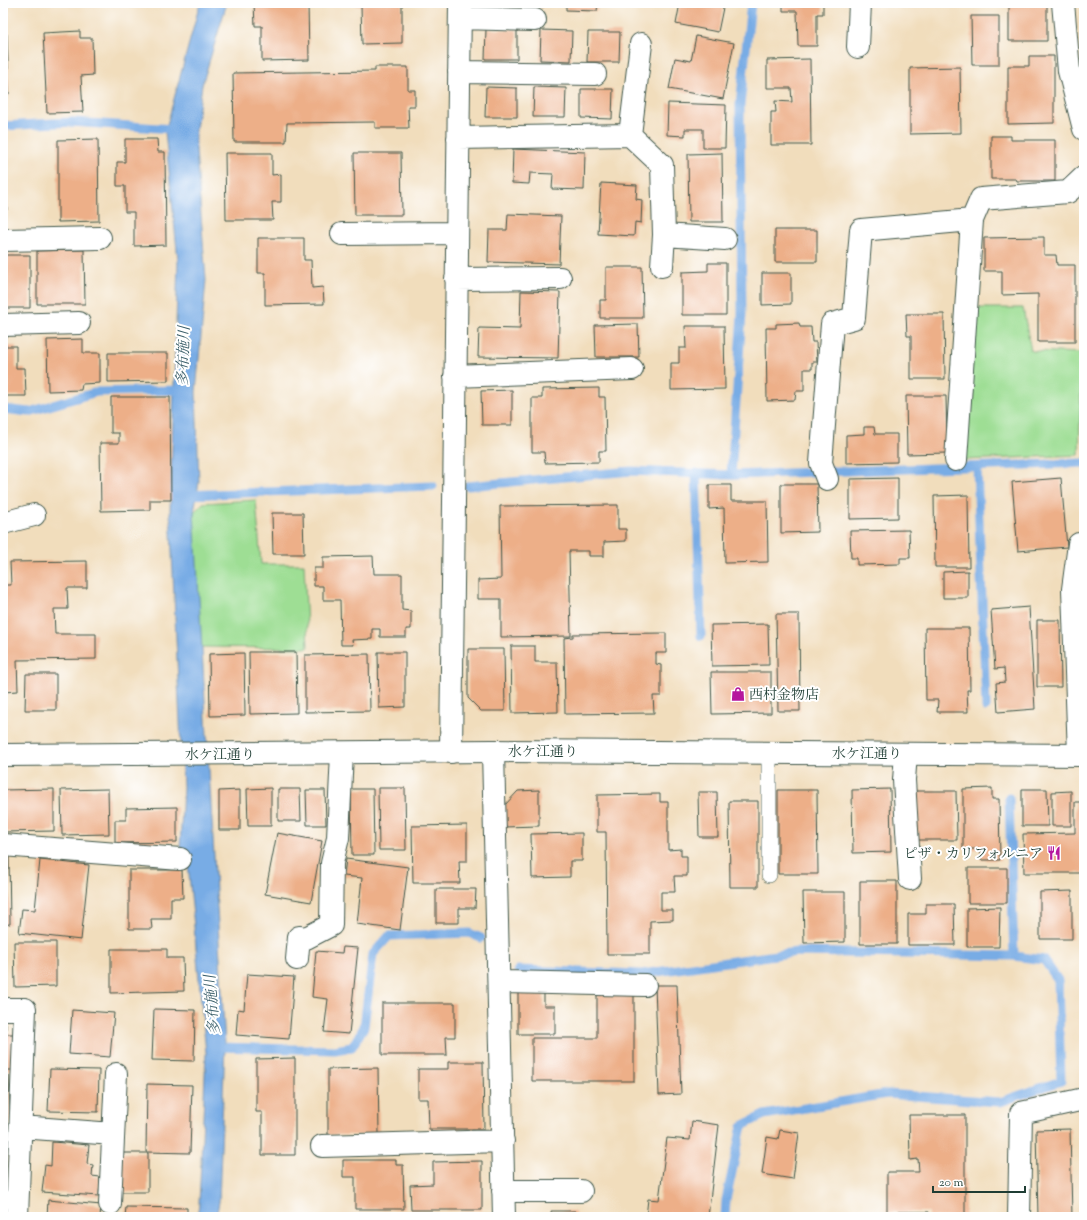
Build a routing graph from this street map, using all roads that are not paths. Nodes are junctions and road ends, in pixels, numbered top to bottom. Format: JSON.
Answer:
{"nodes":[{"id":1,"x":860,"y":3,"type":"edge"},
{"id":2,"x":1063,"y":3,"type":"edge"},
{"id":3,"x":460,"y":10,"type":"edge"},
{"id":4,"x":535,"y":20,"type":"dead end"},
{"id":5,"x":641,"y":44,"type":"dead end"},
{"id":6,"x":858,"y":47,"type":"dead end"},
{"id":7,"x":459,"y":72,"type":"junction"},
{"id":8,"x":595,"y":74,"type":"dead end"},
{"id":9,"x":1084,"y":130,"type":"edge"},
{"id":10,"x":630,"y":135,"type":"junction"},
{"id":11,"x":458,"y":138,"type":"junction"},
{"id":12,"x":1084,"y":177,"type":"edge"},
{"id":13,"x":972,"y":220,"type":"junction"},
{"id":14,"x":457,"y":232,"type":"junction"},
{"id":15,"x":342,"y":234,"type":"dead end"},
{"id":16,"x":664,"y":235,"type":"junction"},
{"id":17,"x":100,"y":238,"type":"dead end"},
{"id":18,"x":725,"y":239,"type":"dead end"},
{"id":19,"x":3,"y":240,"type":"edge"},
{"id":20,"x":662,"y":266,"type":"dead end"},
{"id":21,"x":560,"y":278,"type":"dead end"},
{"id":22,"x":456,"y":279,"type":"junction"},
{"id":23,"x":79,"y":323,"type":"dead end"},
{"id":24,"x":3,"y":324,"type":"edge"},
{"id":25,"x":632,"y":369,"type":"dead end"},
{"id":26,"x":455,"y":376,"type":"junction"},
{"id":27,"x":956,"y":460,"type":"dead end"},
{"id":28,"x":824,"y":471,"type":"dead end"},
{"id":29,"x":34,"y":514,"type":"dead end"},
{"id":30,"x":3,"y":523,"type":"edge"},
{"id":31,"x":1079,"y":544,"type":"dead end"},
{"id":32,"x":493,"y":751,"type":"junction"},
{"id":33,"x":451,"y":752,"type":"junction"},
{"id":34,"x":342,"y":753,"type":"junction"},
{"id":35,"x":769,"y":753,"type":"junction"},
{"id":36,"x":906,"y":754,"type":"junction"},
{"id":37,"x":3,"y":755,"type":"edge"},
{"id":38,"x":1081,"y":755,"type":"edge"},
{"id":39,"x":3,"y":845,"type":"edge"},
{"id":40,"x":180,"y":859,"type":"dead end"},
{"id":41,"x":769,"y":875,"type":"dead end"},
{"id":42,"x":910,"y":879,"type":"dead end"},
{"id":43,"x":297,"y":958,"type":"dead end"},
{"id":44,"x":499,"y":982,"type":"junction"},
{"id":45,"x":644,"y":985,"type":"dead end"},
{"id":46,"x":3,"y":1009,"type":"edge"},
{"id":47,"x":116,"y":1074,"type":"dead end"},
{"id":48,"x":1084,"y":1099,"type":"edge"},
{"id":49,"x":21,"y":1127,"type":"junction"},
{"id":50,"x":113,"y":1134,"type":"junction"},
{"id":51,"x":503,"y":1141,"type":"junction"},
{"id":52,"x":322,"y":1146,"type":"dead end"},
{"id":53,"x":503,"y":1191,"type":"junction"},
{"id":54,"x":581,"y":1191,"type":"dead end"},
{"id":55,"x":110,"y":1204,"type":"dead end"},
{"id":56,"x":17,"y":1217,"type":"edge"},
{"id":57,"x":504,"y":1217,"type":"edge"},
{"id":58,"x":1019,"y":1217,"type":"edge"}],
"edges":[{"from":1,"to":6,"type":"street"},
{"from":2,"to":9,"type":"street"},
{"from":3,"to":4,"type":"street"},
{"from":3,"to":7,"type":"street"},
{"from":5,"to":10,"type":"street"},
{"from":7,"to":8,"type":"street"},
{"from":7,"to":11,"type":"street"},
{"from":10,"to":11,"type":"street"},
{"from":10,"to":16,"type":"street"},
{"from":11,"to":14,"type":"street"},
{"from":12,"to":13,"type":"street"},
{"from":13,"to":27,"type":"street"},
{"from":13,"to":28,"type":"street"},
{"from":14,"to":15,"type":"street"},
{"from":14,"to":22,"type":"street"},
{"from":16,"to":18,"type":"street"},
{"from":16,"to":20,"type":"street"},
{"from":17,"to":19,"type":"street"},
{"from":21,"to":22,"type":"street"},
{"from":22,"to":26,"type":"street"},
{"from":23,"to":24,"type":"street"},
{"from":25,"to":26,"type":"street"},
{"from":26,"to":33,"type":"street"},
{"from":29,"to":30,"type":"street"},
{"from":31,"to":38,"type":"street"},
{"from":32,"to":33,"type":"street","name":"水ケ江通り"},
{"from":32,"to":35,"type":"street","name":"水ケ江通り"},
{"from":32,"to":44,"type":"street"},
{"from":33,"to":34,"type":"street","name":"水ケ江通り"},
{"from":34,"to":37,"type":"street","name":"水ケ江通り"},
{"from":34,"to":43,"type":"street"},
{"from":35,"to":36,"type":"street","name":"水ケ江通り"},
{"from":35,"to":41,"type":"lane"},
{"from":36,"to":38,"type":"street","name":"水ケ江通り"},
{"from":36,"to":42,"type":"street"},
{"from":39,"to":40,"type":"street"},
{"from":44,"to":45,"type":"street"},
{"from":44,"to":51,"type":"street"},
{"from":46,"to":49,"type":"street"},
{"from":47,"to":50,"type":"street"},
{"from":48,"to":58,"type":"street"},
{"from":49,"to":50,"type":"street"},
{"from":49,"to":56,"type":"street"},
{"from":50,"to":55,"type":"street"},
{"from":51,"to":52,"type":"street"},
{"from":51,"to":53,"type":"street"},
{"from":53,"to":54,"type":"street"},
{"from":53,"to":57,"type":"street"}]}
